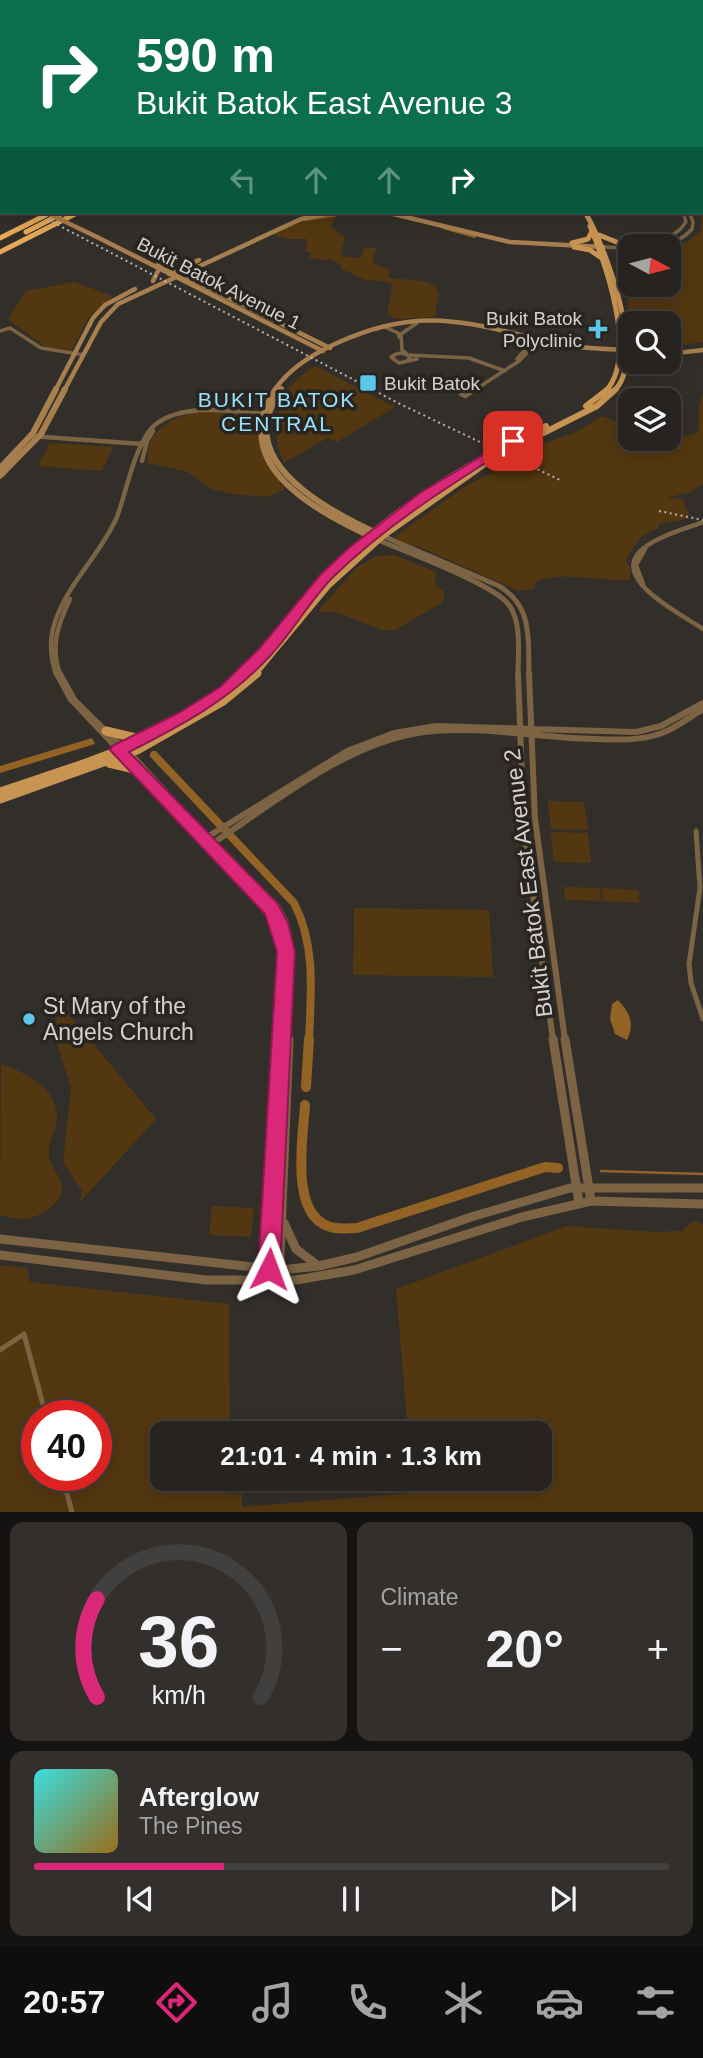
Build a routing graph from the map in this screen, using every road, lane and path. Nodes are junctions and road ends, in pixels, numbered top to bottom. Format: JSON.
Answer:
{"nodes":[{"id":1,"x":62,"y":0,"type":"edge"},
{"id":2,"x":70,"y":0,"type":"edge"},
{"id":3,"x":50,"y":214,"type":"edge"},
{"id":4,"x":50,"y":214,"type":"edge"},
{"id":5,"x":58,"y":214,"type":"edge"},
{"id":6,"x":61,"y":214,"type":"edge"},
{"id":7,"x":75,"y":214,"type":"edge"},
{"id":8,"x":306,"y":214,"type":"edge"},
{"id":9,"x":410,"y":214,"type":"edge"},
{"id":10,"x":584,"y":214,"type":"edge"},
{"id":11,"x":584,"y":214,"type":"edge"},
{"id":12,"x":683,"y":214,"type":"edge"},
{"id":13,"x":690,"y":214,"type":"edge"},
{"id":14,"x":592,"y":231,"type":"junction"},
{"id":15,"x":677,"y":234,"type":"edge"},
{"id":16,"x":599,"y":235,"type":"junction"},
{"id":17,"x":0,"y":237,"type":"edge"},
{"id":18,"x":102,"y":237,"type":"junction"},
{"id":19,"x":681,"y":239,"type":"edge"},
{"id":20,"x":618,"y":244,"type":"edge"},
{"id":21,"x":0,"y":245,"type":"edge"},
{"id":22,"x":573,"y":245,"type":"junction"},
{"id":23,"x":600,"y":245,"type":"junction"},
{"id":24,"x":618,"y":245,"type":"edge"},
{"id":25,"x":618,"y":246,"type":"edge"},
{"id":26,"x":0,"y":252,"type":"edge"},
{"id":27,"x":603,"y":256,"type":"junction"},
{"id":28,"x":191,"y":264,"type":"junction"},
{"id":29,"x":198,"y":266,"type":"junction"},
{"id":30,"x":161,"y":267,"type":"junction"},
{"id":31,"x":175,"y":274,"type":"junction"},
{"id":32,"x":194,"y":281,"type":"junction"},
{"id":33,"x":154,"y":283,"type":"junction"},
{"id":34,"x":187,"y":283,"type":"junction"},
{"id":35,"x":623,"y":311,"type":"edge"},
{"id":36,"x":417,"y":323,"type":"junction"},
{"id":37,"x":385,"y":327,"type":"junction"},
{"id":38,"x":10,"y":328,"type":"joint"},
{"id":39,"x":0,"y":331,"type":"edge"},
{"id":40,"x":537,"y":339,"type":"junction"},
{"id":41,"x":703,"y":349,"type":"edge"},
{"id":42,"x":327,"y":350,"type":"junction"},
{"id":43,"x":618,"y":351,"type":"edge"},
{"id":44,"x":681,"y":351,"type":"edge"},
{"id":45,"x":393,"y":354,"type":"junction"},
{"id":46,"x":74,"y":355,"type":"junction"},
{"id":47,"x":84,"y":355,"type":"junction"},
{"id":48,"x":408,"y":355,"type":"junction"},
{"id":49,"x":424,"y":358,"type":"junction"},
{"id":50,"x":407,"y":361,"type":"junction"},
{"id":51,"x":482,"y":362,"type":"joint"},
{"id":52,"x":618,"y":368,"type":"edge"},
{"id":53,"x":502,"y":371,"type":"junction"},
{"id":54,"x":463,"y":395,"type":"dead end"},
{"id":55,"x":265,"y":415,"type":"junction"},
{"id":56,"x":35,"y":435,"type":"junction"},
{"id":57,"x":144,"y":443,"type":"junction"},
{"id":58,"x":0,"y":468,"type":"edge"},
{"id":59,"x":0,"y":476,"type":"edge"},
{"id":60,"x":703,"y":524,"type":"edge"},
{"id":61,"x":377,"y":536,"type":"junction"},
{"id":62,"x":703,"y":627,"type":"edge"},
{"id":63,"x":703,"y":703,"type":"edge"},
{"id":64,"x":703,"y":709,"type":"edge"},
{"id":65,"x":519,"y":730,"type":"junction"},
{"id":66,"x":106,"y":731,"type":"junction"},
{"id":67,"x":530,"y":731,"type":"junction"},
{"id":68,"x":143,"y":739,"type":"junction"},
{"id":69,"x":124,"y":752,"type":"junction"},
{"id":70,"x":107,"y":763,"type":"junction"},
{"id":71,"x":134,"y":769,"type":"junction"},
{"id":72,"x":0,"y":792,"type":"edge"},
{"id":73,"x":0,"y":799,"type":"edge"},
{"id":74,"x":238,"y":823,"type":"junction"},
{"id":75,"x":696,"y":831,"type":"dead end"},
{"id":76,"x":211,"y":841,"type":"junction"},
{"id":77,"x":703,"y":1019,"type":"edge"},
{"id":78,"x":588,"y":1186,"type":"junction"},
{"id":79,"x":576,"y":1187,"type":"junction"},
{"id":80,"x":703,"y":1188,"type":"edge"},
{"id":81,"x":591,"y":1201,"type":"junction"},
{"id":82,"x":579,"y":1203,"type":"junction"},
{"id":83,"x":703,"y":1204,"type":"edge"},
{"id":84,"x":282,"y":1218,"type":"junction"},
{"id":85,"x":0,"y":1239,"type":"edge"},
{"id":86,"x":0,"y":1255,"type":"edge"},
{"id":87,"x":319,"y":1266,"type":"junction"},
{"id":88,"x":269,"y":1269,"type":"junction"},
{"id":89,"x":279,"y":1270,"type":"junction"},
{"id":90,"x":279,"y":1282,"type":"junction"},
{"id":91,"x":268,"y":1283,"type":"junction"},
{"id":92,"x":0,"y":1350,"type":"edge"},
{"id":93,"x":42,"y":1400,"type":"edge"},
{"id":94,"x":66,"y":1491,"type":"edge"},
{"id":95,"x":72,"y":1512,"type":"edge"}],
"edges":[{"from":1,"to":2,"type":"main road"},
{"from":3,"to":18,"type":"main road","bridge":true},
{"from":4,"to":17,"type":"highway"},
{"from":5,"to":18,"type":"main road","bridge":true},
{"from":6,"to":21,"type":"highway"},
{"from":7,"to":26,"type":"highway"},
{"from":8,"to":28,"type":"main road"},
{"from":8,"to":29,"type":"main road"},
{"from":9,"to":22,"type":"main road"},
{"from":10,"to":14,"type":"main road"},
{"from":11,"to":16,"type":"main road"},
{"from":12,"to":15,"type":"street"},
{"from":13,"to":19,"type":"street"},
{"from":14,"to":22,"type":"main road"},
{"from":14,"to":23,"type":"main road"},
{"from":16,"to":20,"type":"main road"},
{"from":16,"to":23,"type":"main road"},
{"from":18,"to":30,"type":"main road","name":"Bukit Batok Avenue 1"},
{"from":22,"to":23,"type":"main road"},
{"from":22,"to":27,"type":"main road"},
{"from":23,"to":24,"type":"street"},
{"from":23,"to":27,"type":"main road"},
{"from":25,"to":27,"type":"main road"},
{"from":27,"to":35,"type":"main road"},
{"from":28,"to":30,"type":"main road"},
{"from":28,"to":31,"type":"main road"},
{"from":29,"to":31,"type":"main road"},
{"from":29,"to":32,"type":"main road"},
{"from":30,"to":31,"type":"main road","name":"Bukit Batok Avenue 1"},
{"from":30,"to":33,"type":"main road"},
{"from":31,"to":32,"type":"main road","name":"Bukit Batok Avenue 1"},
{"from":31,"to":33,"type":"main road"},
{"from":31,"to":34,"type":"main road","name":"Bukit Batok Avenue 1"},
{"from":32,"to":42,"type":"main road","name":"Bukit Batok Avenue 1"},
{"from":33,"to":34,"type":"main road"},
{"from":33,"to":46,"type":"main road"},
{"from":33,"to":47,"type":"main road"},
{"from":34,"to":42,"type":"main road","name":"Bukit Batok Avenue 1"},
{"from":36,"to":37,"type":"main road"},
{"from":36,"to":40,"type":"main road"},
{"from":36,"to":48,"type":"street"},
{"from":37,"to":42,"type":"main road"},
{"from":37,"to":45,"type":"street"},
{"from":38,"to":39,"type":"street"},
{"from":38,"to":46,"type":"street"},
{"from":40,"to":42,"type":"main road"},
{"from":40,"to":43,"type":"main road"},
{"from":40,"to":53,"type":"street"},
{"from":41,"to":44,"type":"main road"},
{"from":42,"to":55,"type":"main road"},
{"from":45,"to":48,"type":"street"},
{"from":45,"to":50,"type":"street"},
{"from":46,"to":47,"type":"street"},
{"from":46,"to":56,"type":"main road"},
{"from":47,"to":56,"type":"main road"},
{"from":48,"to":49,"type":"street"},
{"from":48,"to":50,"type":"street"},
{"from":49,"to":50,"type":"street"},
{"from":49,"to":51,"type":"street"},
{"from":51,"to":53,"type":"street"},
{"from":52,"to":61,"type":"main road"},
{"from":53,"to":54,"type":"street"},
{"from":55,"to":57,"type":"street"},
{"from":55,"to":61,"type":"main road"},
{"from":56,"to":57,"type":"street"},
{"from":56,"to":58,"type":"main road"},
{"from":56,"to":59,"type":"main road"},
{"from":57,"to":66,"type":"street"},
{"from":57,"to":69,"type":"street"},
{"from":60,"to":62,"type":"street"},
{"from":61,"to":65,"type":"street","name":"Bukit Batok East Avenue 2"},
{"from":61,"to":67,"type":"street","name":"Bukit Batok East Avenue 2"},
{"from":61,"to":68,"type":"main road"},
{"from":61,"to":69,"type":"main road"},
{"from":63,"to":67,"type":"street"},
{"from":64,"to":67,"type":"street"},
{"from":65,"to":67,"type":"street"},
{"from":65,"to":74,"type":"street"},
{"from":65,"to":79,"type":"street","name":"Bukit Batok East Avenue 2"},
{"from":66,"to":68,"type":"main road"},
{"from":66,"to":69,"type":"street"},
{"from":67,"to":78,"type":"street","name":"Bukit Batok East Avenue 2"},
{"from":68,"to":69,"type":"main road"},
{"from":69,"to":70,"type":"main road"},
{"from":69,"to":71,"type":"street"},
{"from":69,"to":72,"type":"main road"},
{"from":69,"to":76,"type":"street"},
{"from":70,"to":71,"type":"main road"},
{"from":70,"to":73,"type":"main road"},
{"from":71,"to":76,"type":"street"},
{"from":74,"to":76,"type":"street"},
{"from":74,"to":76,"type":"street"},
{"from":75,"to":77,"type":"street"},
{"from":76,"to":84,"type":"street"},
{"from":76,"to":88,"type":"street"},
{"from":78,"to":79,"type":"street"},
{"from":78,"to":80,"type":"street"},
{"from":78,"to":81,"type":"street","name":"Bukit Batok East Avenue 2"},
{"from":79,"to":82,"type":"street","name":"Bukit Batok East Avenue 2"},
{"from":79,"to":87,"type":"street"},
{"from":81,"to":82,"type":"street"},
{"from":81,"to":83,"type":"street"},
{"from":82,"to":90,"type":"street"},
{"from":84,"to":87,"type":"street"},
{"from":84,"to":89,"type":"street"},
{"from":85,"to":88,"type":"street"},
{"from":86,"to":91,"type":"street"},
{"from":87,"to":89,"type":"street"},
{"from":88,"to":89,"type":"street"},
{"from":88,"to":91,"type":"street"},
{"from":89,"to":90,"type":"street"},
{"from":90,"to":91,"type":"street"},
{"from":92,"to":93,"type":"street"},
{"from":94,"to":95,"type":"street"}]}
